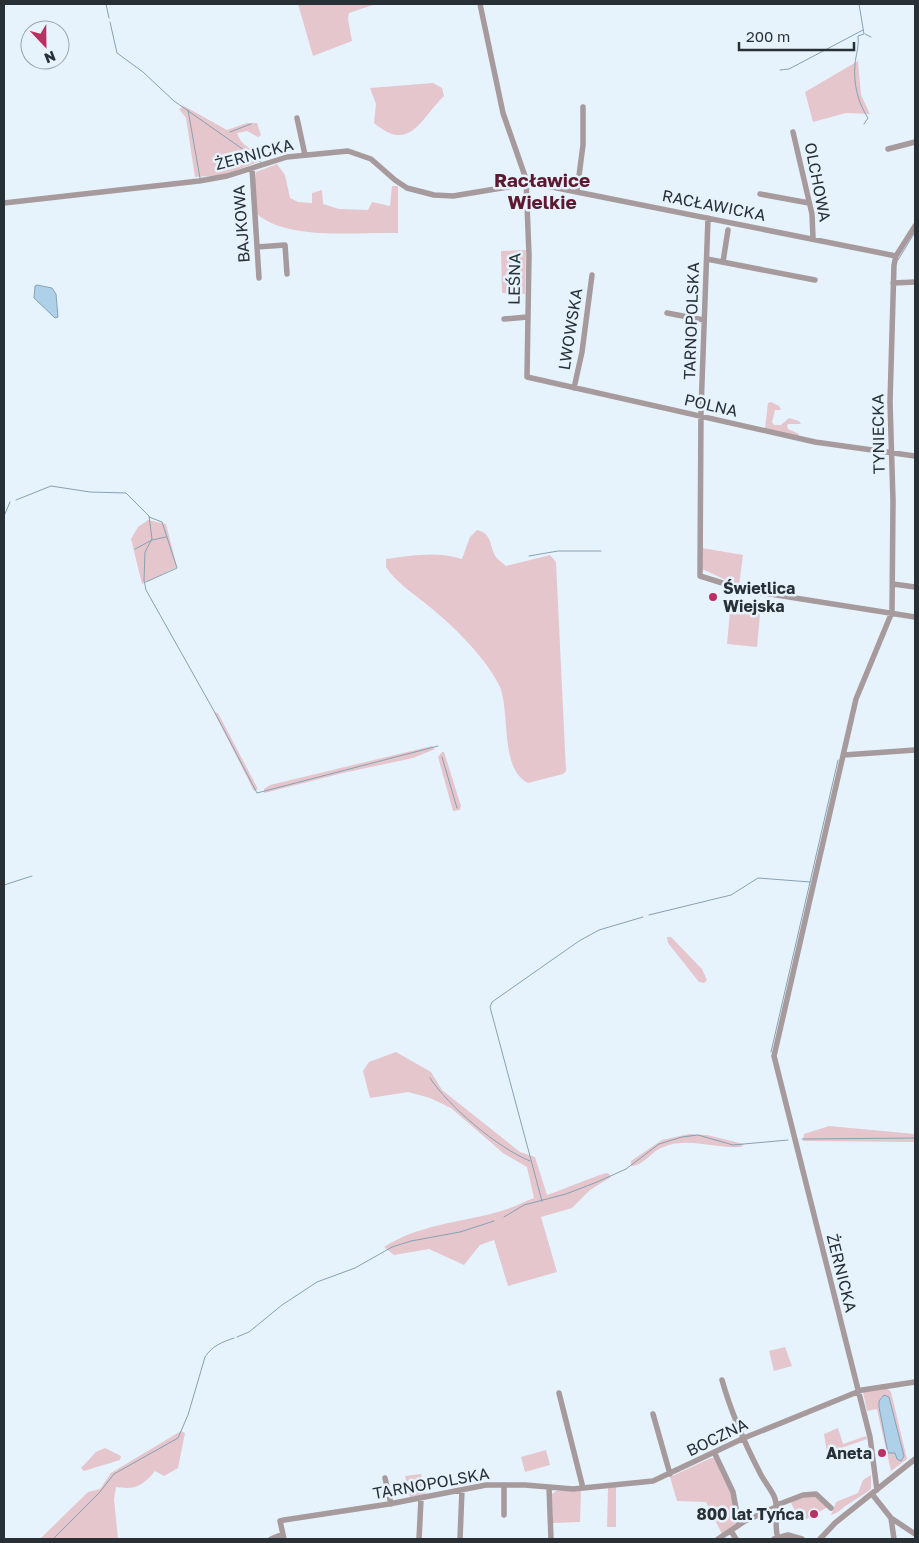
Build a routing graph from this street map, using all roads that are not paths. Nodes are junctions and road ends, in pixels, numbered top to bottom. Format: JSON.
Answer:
{"nodes":[{"id":1,"x":480,"y":4,"type":"edge"},
{"id":2,"x":583,"y":107,"type":"dead end"},
{"id":3,"x":297,"y":118,"type":"dead end"},
{"id":4,"x":793,"y":132,"type":"dead end"},
{"id":5,"x":915,"y":142,"type":"edge"},
{"id":6,"x":888,"y":150,"type":"dead end"},
{"id":7,"x":305,"y":155,"type":"junction"},
{"id":8,"x":252,"y":168,"type":"junction"},
{"id":9,"x":526,"y":182,"type":"junction"},
{"id":10,"x":577,"y":191,"type":"junction"},
{"id":11,"x":760,"y":194,"type":"dead end"},
{"id":12,"x":4,"y":203,"type":"edge"},
{"id":13,"x":810,"y":203,"type":"junction"},
{"id":14,"x":708,"y":218,"type":"junction"},
{"id":15,"x":915,"y":226,"type":"edge"},
{"id":16,"x":728,"y":230,"type":"dead end"},
{"id":17,"x":813,"y":238,"type":"junction"},
{"id":18,"x":257,"y":247,"type":"junction"},
{"id":19,"x":896,"y":256,"type":"junction"},
{"id":20,"x":706,"y":259,"type":"junction"},
{"id":21,"x":723,"y":262,"type":"junction"},
{"id":22,"x":288,"y":274,"type":"dead end"},
{"id":23,"x":592,"y":275,"type":"dead end"},
{"id":24,"x":259,"y":278,"type":"dead end"},
{"id":25,"x":815,"y":280,"type":"dead end"},
{"id":26,"x":893,"y":282,"type":"junction"},
{"id":27,"x":915,"y":282,"type":"edge"},
{"id":28,"x":667,"y":313,"type":"dead end"},
{"id":29,"x":527,"y":317,"type":"junction"},
{"id":30,"x":504,"y":319,"type":"dead end"},
{"id":31,"x":704,"y":320,"type":"junction"},
{"id":32,"x":527,"y":377,"type":"joint"},
{"id":33,"x":574,"y":388,"type":"junction"},
{"id":34,"x":702,"y":417,"type":"junction"},
{"id":35,"x":891,"y":453,"type":"junction"},
{"id":36,"x":915,"y":456,"type":"edge"},
{"id":37,"x":893,"y":584,"type":"junction"},
{"id":38,"x":915,"y":587,"type":"edge"},
{"id":39,"x":892,"y":612,"type":"junction"},
{"id":40,"x":915,"y":617,"type":"edge"},
{"id":41,"x":915,"y":750,"type":"edge"},
{"id":42,"x":844,"y":755,"type":"junction"},
{"id":43,"x":722,"y":1380,"type":"dead end"},
{"id":44,"x":915,"y":1382,"type":"edge"},
{"id":45,"x":859,"y":1392,"type":"junction"},
{"id":46,"x":558,"y":1393,"type":"dead end"},
{"id":47,"x":653,"y":1414,"type":"dead end"},
{"id":48,"x":744,"y":1438,"type":"junction"},
{"id":49,"x":714,"y":1452,"type":"junction"},
{"id":50,"x":915,"y":1460,"type":"edge"},
{"id":51,"x":670,"y":1474,"type":"junction"},
{"id":52,"x":385,"y":1478,"type":"dead end"},
{"id":53,"x":504,"y":1485,"type":"junction"},
{"id":54,"x":549,"y":1488,"type":"junction"},
{"id":55,"x":583,"y":1488,"type":"junction"},
{"id":56,"x":462,"y":1490,"type":"junction"},
{"id":57,"x":874,"y":1491,"type":"junction"},
{"id":58,"x":421,"y":1499,"type":"junction"},
{"id":59,"x":391,"y":1504,"type":"junction"},
{"id":60,"x":776,"y":1506,"type":"junction"},
{"id":61,"x":831,"y":1508,"type":"dead end"},
{"id":62,"x":504,"y":1515,"type":"dead end"},
{"id":63,"x":891,"y":1518,"type":"junction"},
{"id":64,"x":740,"y":1525,"type":"junction"},
{"id":65,"x":731,"y":1531,"type":"junction"},
{"id":66,"x":915,"y":1534,"type":"edge"},
{"id":67,"x":284,"y":1537,"type":"edge"},
{"id":68,"x":776,"y":1538,"type":"edge"},
{"id":69,"x":271,"y":1539,"type":"edge"},
{"id":70,"x":419,"y":1539,"type":"edge"},
{"id":71,"x":460,"y":1539,"type":"edge"},
{"id":72,"x":551,"y":1539,"type":"edge"},
{"id":73,"x":718,"y":1539,"type":"edge"},
{"id":74,"x":736,"y":1539,"type":"edge"},
{"id":75,"x":802,"y":1539,"type":"edge"},
{"id":76,"x":820,"y":1539,"type":"edge"},
{"id":77,"x":894,"y":1539,"type":"edge"}],
"edges":[{"from":1,"to":9,"type":"street"},
{"from":2,"to":10,"type":"street"},
{"from":3,"to":7,"type":"street"},
{"from":4,"to":13,"type":"street","name":"OLCHOWA"},
{"from":5,"to":6,"type":"street"},
{"from":7,"to":8,"type":"street","name":"ŻERNICKA"},
{"from":7,"to":9,"type":"street","name":"ŻERNICKA"},
{"from":8,"to":12,"type":"street","name":"ŻERNICKA"},
{"from":8,"to":18,"type":"street","name":"BAJKOWA"},
{"from":9,"to":10,"type":"street","name":"RACŁAWICKA"},
{"from":9,"to":29,"type":"street","name":"LEŚNA"},
{"from":10,"to":14,"type":"street","name":"RACŁAWICKA"},
{"from":11,"to":13,"type":"street"},
{"from":13,"to":17,"type":"street","name":"OLCHOWA"},
{"from":14,"to":17,"type":"street","name":"RACŁAWICKA"},
{"from":14,"to":20,"type":"street","name":"TARNOPOLSKA"},
{"from":15,"to":19,"type":"street"},
{"from":16,"to":21,"type":"street"},
{"from":17,"to":19,"type":"street","name":"RACŁAWICKA"},
{"from":18,"to":22,"type":"street"},
{"from":18,"to":24,"type":"street","name":"BAJKOWA"},
{"from":19,"to":26,"type":"street","name":"TYNIECKA"},
{"from":20,"to":21,"type":"street"},
{"from":20,"to":31,"type":"street","name":"TARNOPOLSKA"},
{"from":21,"to":25,"type":"street"},
{"from":23,"to":33,"type":"street","name":"LWOWSKA"},
{"from":26,"to":27,"type":"street"},
{"from":26,"to":35,"type":"street","name":"TYNIECKA"},
{"from":28,"to":31,"type":"street"},
{"from":29,"to":30,"type":"street"},
{"from":29,"to":32,"type":"street","name":"LEŚNA"},
{"from":31,"to":34,"type":"street","name":"TARNOPOLSKA"},
{"from":32,"to":33,"type":"street","name":"POLNA"},
{"from":33,"to":34,"type":"street","name":"POLNA"},
{"from":34,"to":35,"type":"street","name":"POLNA"},
{"from":34,"to":39,"type":"street","name":"TARNOPOLSKA"},
{"from":35,"to":36,"type":"street"},
{"from":35,"to":37,"type":"street","name":"TYNIECKA"},
{"from":37,"to":38,"type":"street"},
{"from":37,"to":39,"type":"street","name":"TYNIECKA"},
{"from":39,"to":40,"type":"street"},
{"from":39,"to":42,"type":"street"},
{"from":41,"to":42,"type":"street"},
{"from":42,"to":45,"type":"street","name":"ŻERNICKA"},
{"from":43,"to":48,"type":"street"},
{"from":44,"to":45,"type":"street"},
{"from":45,"to":48,"type":"street","name":"BOCZNA"},
{"from":45,"to":57,"type":"street","name":"ŻERNICKA"},
{"from":46,"to":55,"type":"street"},
{"from":47,"to":51,"type":"street"},
{"from":48,"to":49,"type":"street","name":"BOCZNA"},
{"from":48,"to":60,"type":"street"},
{"from":49,"to":51,"type":"street","name":"BOCZNA"},
{"from":49,"to":64,"type":"street"},
{"from":50,"to":57,"type":"street"},
{"from":51,"to":55,"type":"street","name":"BOCZNA"},
{"from":52,"to":59,"type":"street"},
{"from":53,"to":54,"type":"street","name":"TARNOPOLSKA"},
{"from":53,"to":56,"type":"street","name":"TARNOPOLSKA"},
{"from":53,"to":62,"type":"street"},
{"from":54,"to":55,"type":"street","name":"TARNOPOLSKA"},
{"from":54,"to":72,"type":"street"},
{"from":56,"to":58,"type":"street","name":"TARNOPOLSKA"},
{"from":56,"to":71,"type":"street"},
{"from":57,"to":63,"type":"street"},
{"from":57,"to":76,"type":"street"},
{"from":58,"to":59,"type":"street","name":"TARNOPOLSKA"},
{"from":58,"to":70,"type":"street"},
{"from":59,"to":67,"type":"street","name":"TARNOPOLSKA"},
{"from":60,"to":61,"type":"street"},
{"from":60,"to":64,"type":"street"},
{"from":60,"to":68,"type":"street"},
{"from":63,"to":66,"type":"street"},
{"from":63,"to":77,"type":"street"},
{"from":64,"to":65,"type":"street"},
{"from":65,"to":73,"type":"street"},
{"from":65,"to":74,"type":"street"},
{"from":67,"to":69,"type":"street"},
{"from":68,"to":75,"type":"street"}]}
